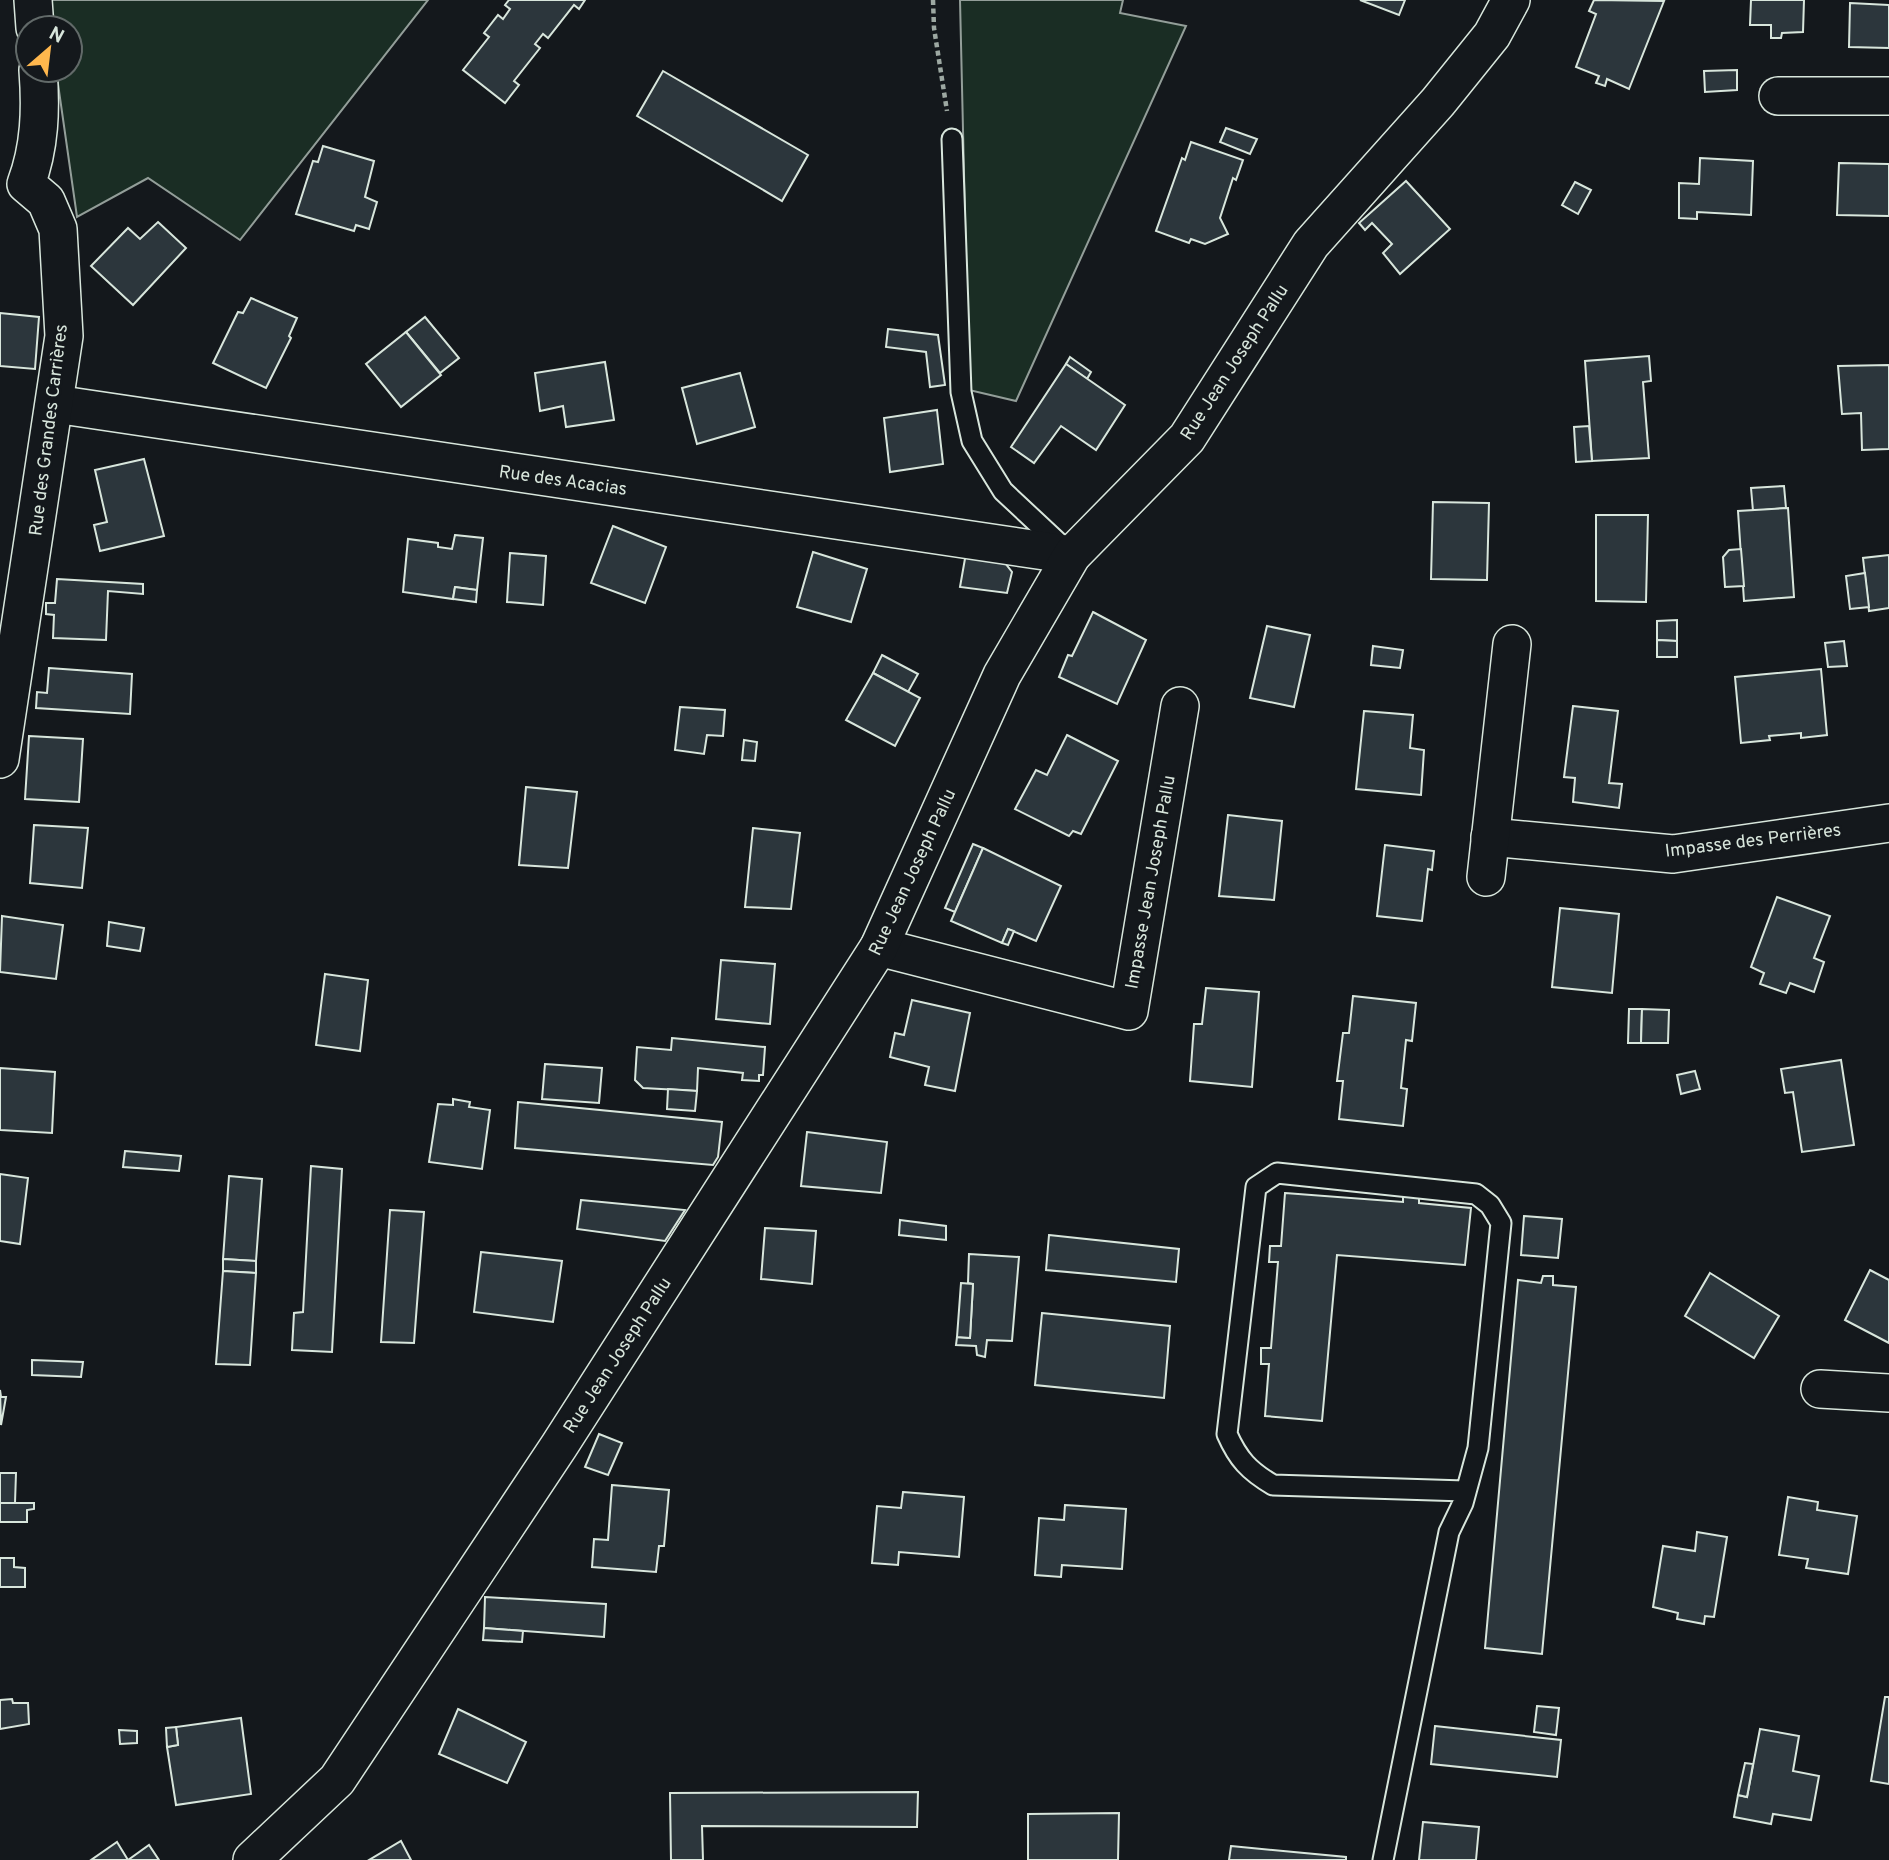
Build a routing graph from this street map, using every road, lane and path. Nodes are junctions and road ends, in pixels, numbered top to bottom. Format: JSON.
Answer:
{"nodes":[{"id":1,"x":933,"y":0,"type":"edge"},
{"id":2,"x":1511,"y":0,"type":"edge"},
{"id":3,"x":39,"y":84,"type":"edge"},
{"id":4,"x":1779,"y":96,"type":"dead end"},
{"id":5,"x":1889,"y":96,"type":"edge"},
{"id":6,"x":952,"y":139,"type":"joint"},
{"id":7,"x":13,"y":180,"type":"edge"},
{"id":8,"x":55,"y":404,"type":"junction"},
{"id":9,"x":1072,"y":555,"type":"junction"},
{"id":10,"x":1512,"y":644,"type":"dead end"},
{"id":11,"x":1180,"y":706,"type":"dead end"},
{"id":12,"x":0,"y":759,"type":"edge"},
{"id":13,"x":1889,"y":823,"type":"edge"},
{"id":14,"x":1490,"y":837,"type":"junction"},
{"id":15,"x":1486,"y":877,"type":"dead end"},
{"id":16,"x":879,"y":947,"type":"junction"},
{"id":17,"x":1820,"y":1389,"type":"dead end"},
{"id":18,"x":1889,"y":1393,"type":"edge"},
{"id":19,"x":1465,"y":1491,"type":"junction"},
{"id":20,"x":252,"y":1860,"type":"edge"},
{"id":21,"x":1383,"y":1860,"type":"edge"}],
"edges":[{"from":1,"to":6,"type":"path"},
{"from":2,"to":9,"type":"street","name":"Rue Jean Joseph Pallu"},
{"from":3,"to":7,"type":"street","name":"Rue des Grandes Carrières"},
{"from":4,"to":5,"type":"street"},
{"from":6,"to":9,"type":"lane"},
{"from":7,"to":8,"type":"street","name":"Rue des Grandes Carrières"},
{"from":8,"to":9,"type":"street","name":"Rue des Acacias"},
{"from":8,"to":12,"type":"street","name":"Rue des Grandes Carrières"},
{"from":9,"to":16,"type":"street","name":"Rue Jean Joseph Pallu"},
{"from":10,"to":14,"type":"street"},
{"from":11,"to":16,"type":"street","name":"Impasse Jean Joseph Pallu"},
{"from":13,"to":14,"type":"street","name":"Impasse des Perrières"},
{"from":14,"to":15,"type":"street"},
{"from":16,"to":20,"type":"street","name":"Rue Jean Joseph Pallu"},
{"from":17,"to":18,"type":"street"},
{"from":19,"to":19,"type":"lane"},
{"from":19,"to":21,"type":"lane"}]}
